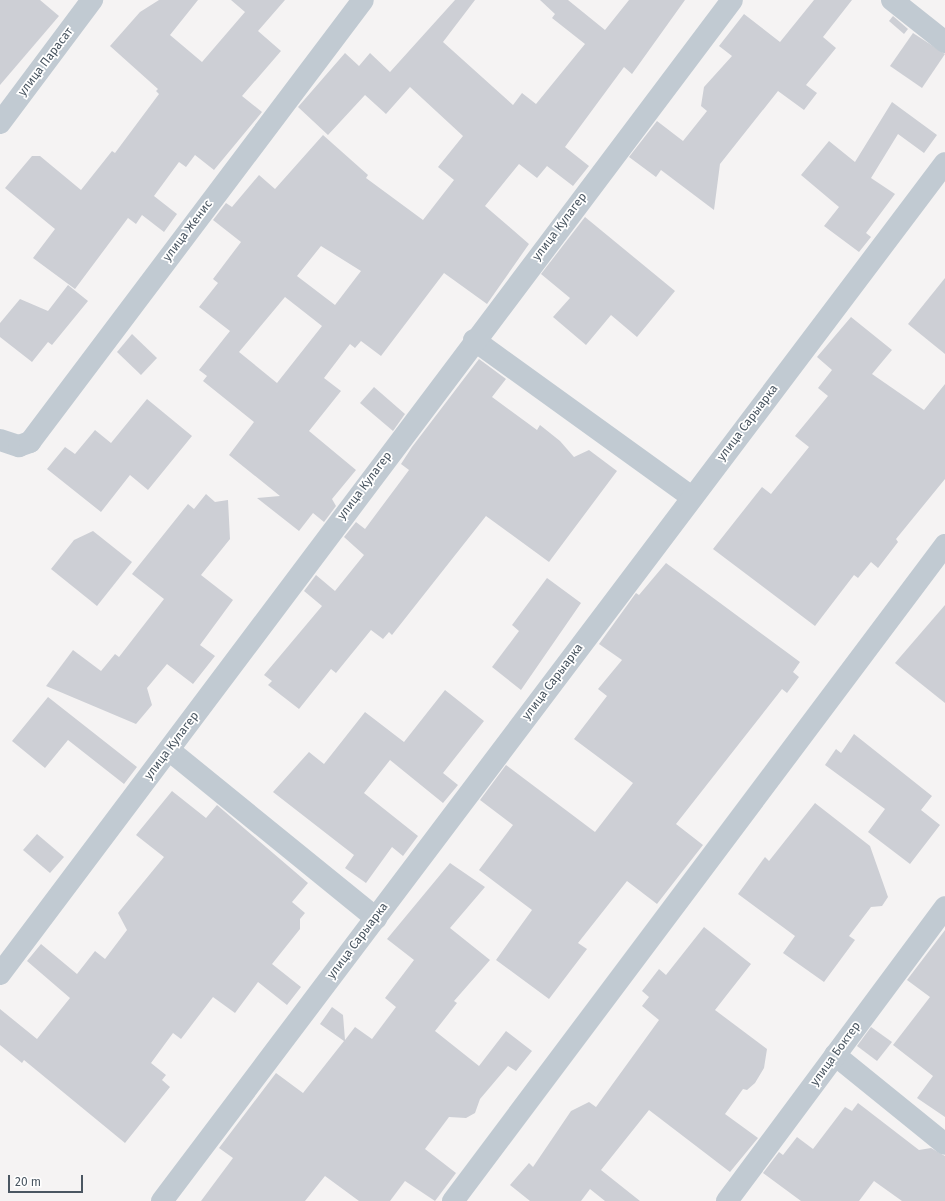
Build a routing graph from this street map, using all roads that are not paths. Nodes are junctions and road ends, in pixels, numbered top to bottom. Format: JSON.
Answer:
{"nodes":[{"id":1,"x":92,"y":0,"type":"edge"},
{"id":2,"x":363,"y":0,"type":"edge"},
{"id":3,"x":732,"y":0,"type":"edge"},
{"id":4,"x":892,"y":0,"type":"edge"},
{"id":5,"x":945,"y":42,"type":"edge"},
{"id":6,"x":0,"y":123,"type":"edge"},
{"id":7,"x":945,"y":163,"type":"edge"},
{"id":8,"x":474,"y":340,"type":"junction"},
{"id":9,"x":2,"y":442,"type":"edge"},
{"id":10,"x":692,"y":497,"type":"junction"},
{"id":11,"x":945,"y":545,"type":"edge"},
{"id":12,"x":169,"y":750,"type":"junction"},
{"id":13,"x":945,"y":908,"type":"edge"},
{"id":14,"x":376,"y":918,"type":"junction"},
{"id":15,"x":0,"y":974,"type":"edge"},
{"id":16,"x":835,"y":1055,"type":"junction"},
{"id":17,"x":945,"y":1144,"type":"edge"},
{"id":18,"x":729,"y":1200,"type":"edge"},
{"id":19,"x":162,"y":1201,"type":"edge"},
{"id":20,"x":453,"y":1201,"type":"edge"}],
"edges":[{"from":1,"to":6,"type":"street","name":"улица Парасат"},
{"from":2,"to":9,"type":"street","name":"улица Женис"},
{"from":3,"to":8,"type":"street","name":"улица Кулагер"},
{"from":4,"to":5,"type":"street"},
{"from":7,"to":10,"type":"street","name":"улица Сарыарка"},
{"from":8,"to":10,"type":"street"},
{"from":8,"to":12,"type":"street","name":"улица Кулагер"},
{"from":10,"to":14,"type":"street","name":"улица Сарыарка"},
{"from":11,"to":20,"type":"street"},
{"from":12,"to":14,"type":"street"},
{"from":12,"to":15,"type":"street","name":"улица Кулагер"},
{"from":13,"to":16,"type":"street","name":"улица Боктер"},
{"from":14,"to":19,"type":"street","name":"улица Сарыарка"},
{"from":16,"to":17,"type":"street"},
{"from":16,"to":18,"type":"street","name":"улица Боктер"}]}
